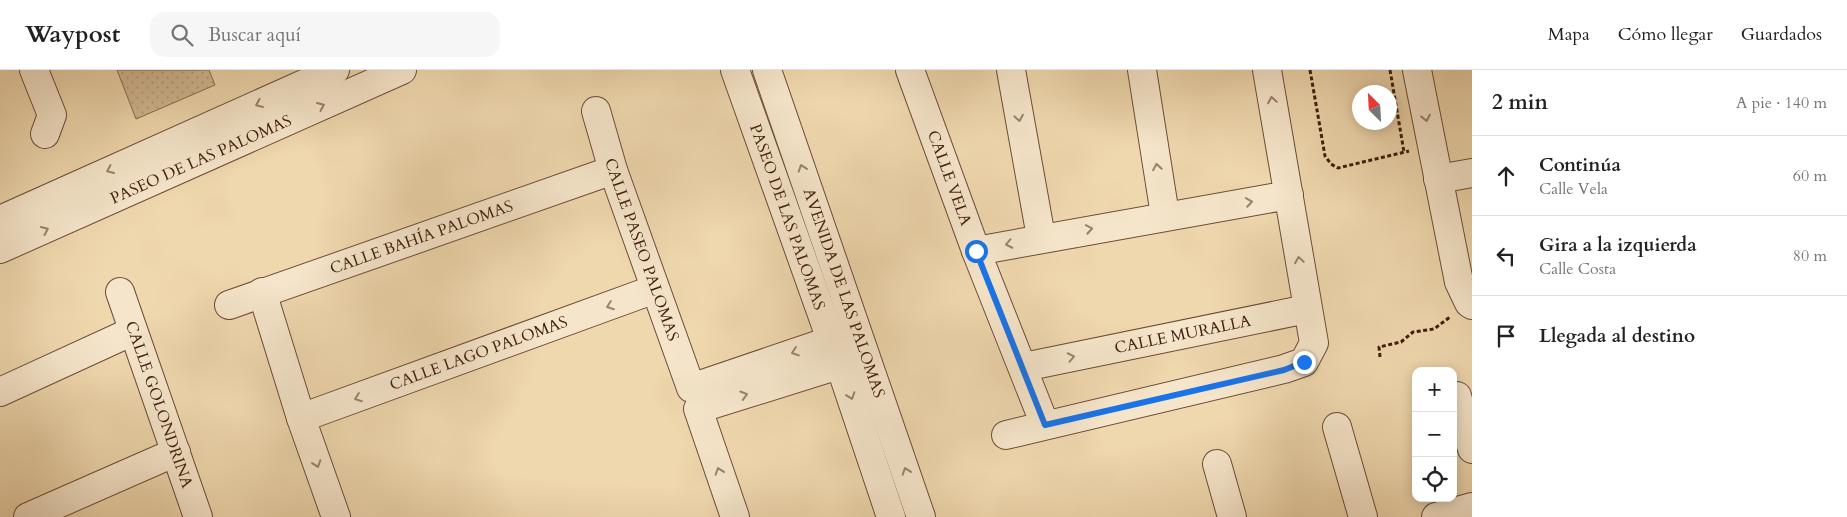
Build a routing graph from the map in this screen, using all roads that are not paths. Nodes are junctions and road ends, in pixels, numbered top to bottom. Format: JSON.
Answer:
{"nodes":[{"id":1,"x":34,"y":70,"type":"edge"},
{"id":2,"x":335,"y":70,"type":"edge"},
{"id":3,"x":402,"y":70,"type":"edge"},
{"id":4,"x":735,"y":70,"type":"edge"},
{"id":5,"x":768,"y":70,"type":"edge"},
{"id":6,"x":910,"y":70,"type":"edge"},
{"id":7,"x":1011,"y":70,"type":"edge"},
{"id":8,"x":1142,"y":70,"type":"edge"},
{"id":9,"x":1267,"y":70,"type":"edge"},
{"id":10,"x":1417,"y":70,"type":"edge"},
{"id":11,"x":596,"y":111,"type":"dead end"},
{"id":12,"x":45,"y":134,"type":"dead end"},
{"id":13,"x":613,"y":170,"type":"junction"},
{"id":14,"x":1472,"y":173,"type":"edge"},
{"id":15,"x":1438,"y":179,"type":"junction"},
{"id":16,"x":1289,"y":195,"type":"junction"},
{"id":17,"x":1165,"y":216,"type":"junction"},
{"id":18,"x":0,"y":220,"type":"edge"},
{"id":19,"x":1041,"y":238,"type":"junction"},
{"id":20,"x":0,"y":250,"type":"edge"},
{"id":21,"x":976,"y":251,"type":"junction"},
{"id":22,"x":655,"y":289,"type":"junction"},
{"id":23,"x":120,"y":292,"type":"dead end"},
{"id":24,"x":262,"y":292,"type":"junction"},
{"id":25,"x":1470,"y":304,"type":"edge"},
{"id":26,"x":229,"y":305,"type":"dead end"},
{"id":27,"x":1307,"y":308,"type":"junction"},
{"id":28,"x":133,"y":331,"type":"junction"},
{"id":29,"x":862,"y":344,"type":"junction"},
{"id":30,"x":836,"y":353,"type":"junction"},
{"id":31,"x":1024,"y":367,"type":"junction"},
{"id":32,"x":0,"y":392,"type":"edge"},
{"id":33,"x":1457,"y":396,"type":"dead end"},
{"id":34,"x":694,"y":399,"type":"junction"},
{"id":35,"x":301,"y":418,"type":"junction"},
{"id":36,"x":1045,"y":425,"type":"junction"},
{"id":37,"x":1337,"y":427,"type":"dead end"},
{"id":38,"x":1006,"y":435,"type":"dead end"},
{"id":39,"x":1472,"y":449,"type":"edge"},
{"id":40,"x":176,"y":452,"type":"junction"},
{"id":41,"x":1217,"y":464,"type":"dead end"},
{"id":42,"x":1472,"y":507,"type":"edge"},
{"id":43,"x":732,"y":516,"type":"edge"},
{"id":44,"x":28,"y":517,"type":"edge"},
{"id":45,"x":198,"y":517,"type":"edge"},
{"id":46,"x":336,"y":517,"type":"edge"},
{"id":47,"x":891,"y":517,"type":"edge"},
{"id":48,"x":922,"y":517,"type":"edge"},
{"id":49,"x":1232,"y":517,"type":"edge"},
{"id":50,"x":1363,"y":517,"type":"edge"},
{"id":51,"x":1436,"y":517,"type":"edge"}],
"edges":[{"from":1,"to":12,"type":"street"},
{"from":2,"to":18,"type":"street","name":"PASEO DE LAS PALOMAS","one_way":true},
{"from":20,"to":3,"type":"street","name":"PASEO DE LAS PALOMAS","one_way":true},
{"from":4,"to":30,"type":"street","name":"PASEO DE LAS PALOMAS"},
{"from":29,"to":5,"type":"street","name":"AVENIDA DE LAS PALOMAS","one_way":true},
{"from":6,"to":21,"type":"street","name":"CALLE VELA"},
{"from":7,"to":19,"type":"street","one_way":true},
{"from":17,"to":8,"type":"street","one_way":true},
{"from":16,"to":9,"type":"street","one_way":true},
{"from":10,"to":15,"type":"street","one_way":true},
{"from":11,"to":13,"type":"street","name":"CALLE PASEO PALOMAS"},
{"from":13,"to":22,"type":"street","name":"CALLE PASEO PALOMAS"},
{"from":13,"to":24,"type":"street","name":"CALLE BAHÍA PALOMAS"},
{"from":14,"to":15,"type":"street"},
{"from":15,"to":25,"type":"street"},
{"from":17,"to":16,"type":"street","one_way":true},
{"from":27,"to":16,"type":"street","one_way":true},
{"from":19,"to":17,"type":"street","one_way":true},
{"from":19,"to":21,"type":"street","one_way":true},
{"from":21,"to":31,"type":"street","name":"CALLE VELA"},
{"from":22,"to":34,"type":"street","name":"CALLE PASEO PALOMAS"},
{"from":22,"to":35,"type":"street","name":"CALLE LAGO PALOMAS","one_way":true},
{"from":23,"to":28,"type":"street","name":"CALLE GOLONDRINA"},
{"from":24,"to":26,"type":"street","name":"CALLE BAHÍA PALOMAS"},
{"from":24,"to":35,"type":"street"},
{"from":31,"to":27,"type":"street","name":"CALLE MURALLA","one_way":true},
{"from":27,"to":36,"type":"street"},
{"from":28,"to":32,"type":"street"},
{"from":28,"to":40,"type":"street","name":"CALLE GOLONDRINA"},
{"from":29,"to":30,"type":"street"},
{"from":48,"to":29,"type":"street","name":"AVENIDA DE LAS PALOMAS","one_way":true},
{"from":30,"to":34,"type":"street"},
{"from":30,"to":47,"type":"street","name":"PASEO DE LAS PALOMAS","one_way":true},
{"from":31,"to":36,"type":"street","name":"CALLE VELA"},
{"from":33,"to":39,"type":"street"},
{"from":43,"to":34,"type":"street","name":"CALLE PASEO PALOMAS","one_way":true},
{"from":35,"to":46,"type":"street","one_way":true},
{"from":36,"to":38,"type":"street"},
{"from":37,"to":50,"type":"street"},
{"from":40,"to":44,"type":"street"},
{"from":40,"to":45,"type":"street","name":"CALLE GOLONDRINA"},
{"from":41,"to":49,"type":"street"},
{"from":42,"to":51,"type":"street"}]}
